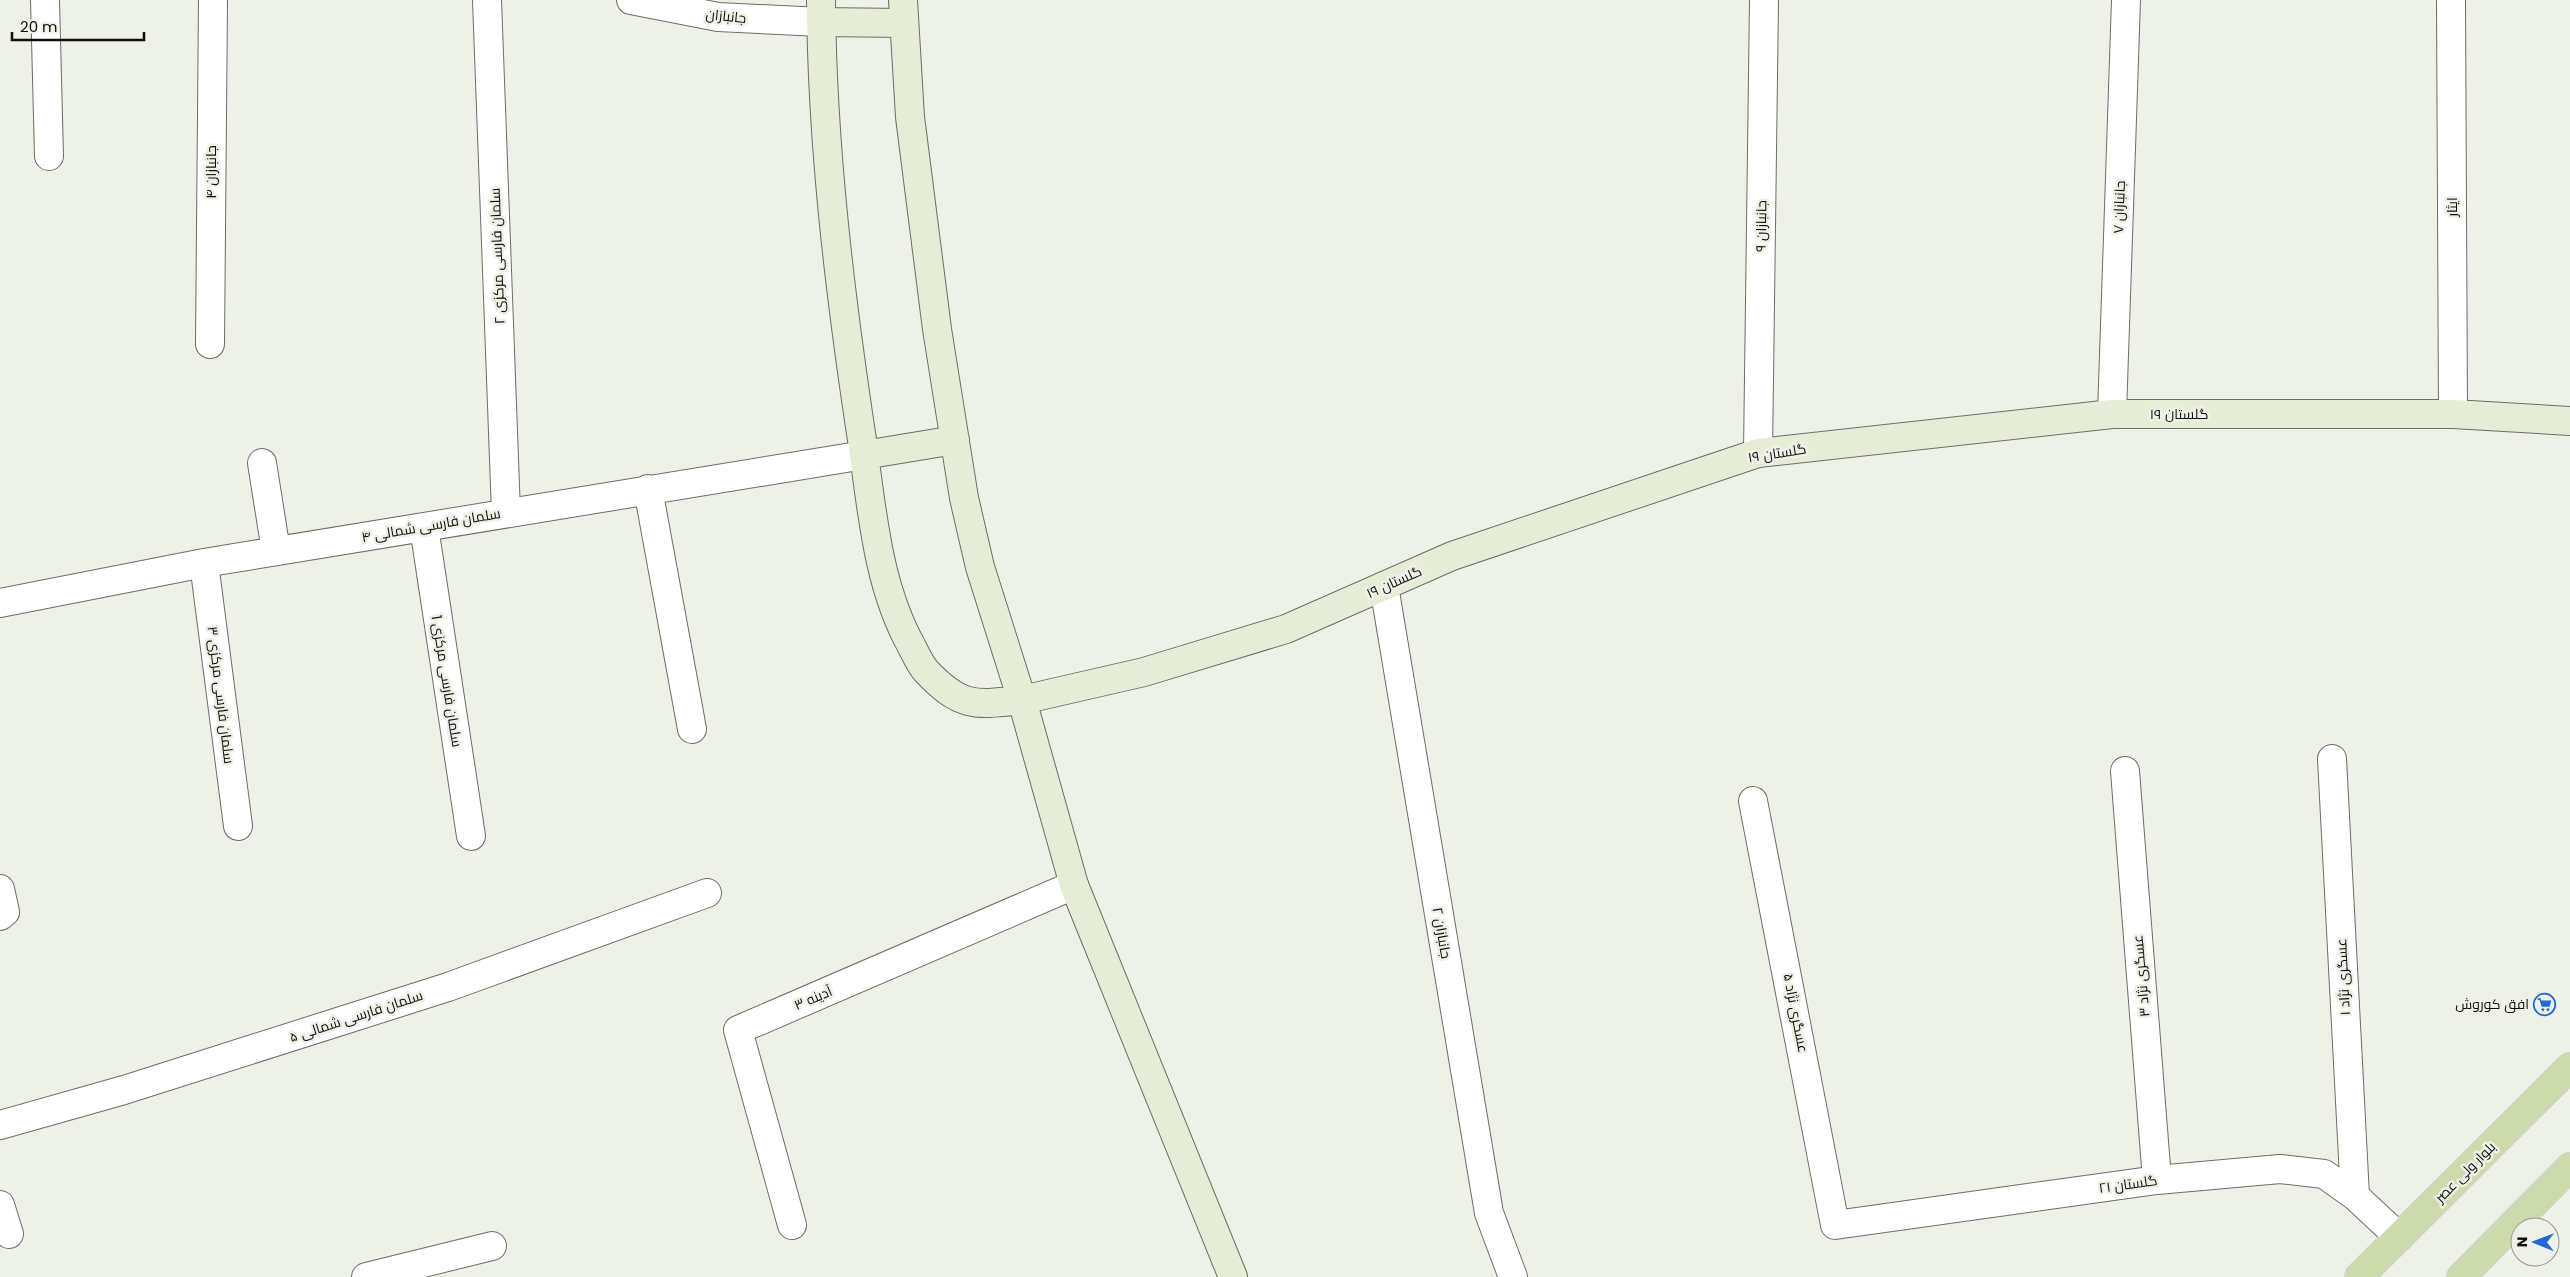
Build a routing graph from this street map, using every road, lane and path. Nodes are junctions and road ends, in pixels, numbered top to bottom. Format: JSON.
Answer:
{"nodes":[{"id":1,"x":45,"y":0,"type":"edge"},
{"id":2,"x":213,"y":0,"type":"edge"},
{"id":3,"x":487,"y":0,"type":"edge"},
{"id":4,"x":631,"y":0,"type":"edge"},
{"id":5,"x":1764,"y":0,"type":"edge"},
{"id":6,"x":2126,"y":0,"type":"edge"},
{"id":7,"x":2451,"y":0,"type":"edge"},
{"id":8,"x":821,"y":11,"type":"edge"},
{"id":9,"x":903,"y":11,"type":"edge"},
{"id":10,"x":49,"y":156,"type":"dead end"},
{"id":11,"x":210,"y":344,"type":"dead end"},
{"id":12,"x":2112,"y":414,"type":"junction"},
{"id":13,"x":2453,"y":414,"type":"junction"},
{"id":14,"x":2570,"y":420,"type":"edge"},
{"id":15,"x":955,"y":440,"type":"junction"},
{"id":16,"x":1758,"y":453,"type":"junction"},
{"id":17,"x":864,"y":455,"type":"junction"},
{"id":18,"x":262,"y":463,"type":"dead end"},
{"id":19,"x":648,"y":489,"type":"junction"},
{"id":20,"x":506,"y":513,"type":"junction"},
{"id":21,"x":424,"y":527,"type":"junction"},
{"id":22,"x":276,"y":551,"type":"junction"},
{"id":23,"x":204,"y":563,"type":"junction"},
{"id":24,"x":1384,"y":586,"type":"junction"},
{"id":25,"x":0,"y":603,"type":"edge"},
{"id":26,"x":1022,"y":700,"type":"junction"},
{"id":27,"x":692,"y":729,"type":"dead end"},
{"id":28,"x":2332,"y":759,"type":"dead end"},
{"id":29,"x":2125,"y":771,"type":"dead end"},
{"id":30,"x":1753,"y":801,"type":"dead end"},
{"id":31,"x":238,"y":826,"type":"dead end"},
{"id":32,"x":471,"y":836,"type":"dead end"},
{"id":33,"x":1074,"y":885,"type":"junction"},
{"id":34,"x":0,"y":889,"type":"edge"},
{"id":35,"x":707,"y":893,"type":"dead end"},
{"id":36,"x":0,"y":916,"type":"edge"},
{"id":37,"x":2570,"y":1067,"type":"edge"},
{"id":38,"x":0,"y":1125,"type":"edge"},
{"id":39,"x":2570,"y":1167,"type":"edge"},
{"id":40,"x":2157,"y":1180,"type":"junction"},
{"id":41,"x":2355,"y":1196,"type":"junction"},
{"id":42,"x":0,"y":1205,"type":"edge"},
{"id":43,"x":792,"y":1225,"type":"dead end"},
{"id":44,"x":1836,"y":1225,"type":"joint"},
{"id":45,"x":9,"y":1234,"type":"dead end"},
{"id":46,"x":2399,"y":1238,"type":"junction"},
{"id":47,"x":492,"y":1246,"type":"dead end"},
{"id":48,"x":366,"y":1277,"type":"edge"},
{"id":49,"x":1233,"y":1277,"type":"edge"},
{"id":50,"x":1513,"y":1277,"type":"edge"},
{"id":51,"x":2359,"y":1277,"type":"edge"},
{"id":52,"x":2461,"y":1277,"type":"edge"}],
"edges":[{"from":1,"to":10,"type":"street"},
{"from":2,"to":11,"type":"street","name":"جانبازان ۴"},
{"from":3,"to":20,"type":"street","name":"سلمان فارسی مرکزی ۲"},
{"from":4,"to":8,"type":"street","name":"جانبازان"},
{"from":5,"to":16,"type":"street","name":"جانبازان ۹"},
{"from":6,"to":12,"type":"street","name":"جانبازان ۷"},
{"from":7,"to":13,"type":"street","name":"ایثار"},
{"from":8,"to":9,"type":"main road"},
{"from":8,"to":17,"type":"main road","name":"گلستان ۱۹"},
{"from":9,"to":15,"type":"main road"},
{"from":12,"to":13,"type":"main road","name":"گلستان ۱۹"},
{"from":12,"to":16,"type":"main road","name":"گلستان ۱۹"},
{"from":13,"to":14,"type":"main road","name":"گلستان ۱۹"},
{"from":15,"to":17,"type":"main road"},
{"from":15,"to":26,"type":"main road"},
{"from":16,"to":24,"type":"main road","name":"گلستان ۱۹"},
{"from":17,"to":19,"type":"street","name":"سلمان فارسی شمالی ۴"},
{"from":17,"to":26,"type":"main road","name":"گلستان ۱۹"},
{"from":18,"to":22,"type":"street"},
{"from":19,"to":20,"type":"street","name":"سلمان فارسی شمالی ۴"},
{"from":19,"to":27,"type":"street"},
{"from":20,"to":21,"type":"street","name":"سلمان فارسی شمالی ۴"},
{"from":21,"to":22,"type":"street","name":"سلمان فارسی شمالی ۴"},
{"from":21,"to":32,"type":"street","name":"سلمان فارسی مرکزی 1"},
{"from":22,"to":23,"type":"street","name":"سلمان فارسی شمالی ۴"},
{"from":23,"to":25,"type":"street","name":"سلمان فارسی شمالی ۴"},
{"from":23,"to":31,"type":"street","name":"سلمان فارسی مرکزی ۳"},
{"from":24,"to":26,"type":"main road","name":"گلستان ۱۹"},
{"from":24,"to":50,"type":"street","name":"جانبازان ۲"},
{"from":26,"to":33,"type":"main road"},
{"from":28,"to":41,"type":"street","name":"عسگری نژاد ۱"},
{"from":29,"to":40,"type":"street","name":"عسگری نژاد ۳"},
{"from":30,"to":44,"type":"street","name":"عسگری نژاد ۵"},
{"from":33,"to":43,"type":"street","name":"آدینه ۳"},
{"from":33,"to":49,"type":"main road"},
{"from":34,"to":36,"type":"street"},
{"from":35,"to":38,"type":"street","name":"سلمان فارسی شمالی ۵"},
{"from":37,"to":46,"type":"main road","name":"بلوار ولی عصر"},
{"from":39,"to":52,"type":"main road"},
{"from":40,"to":41,"type":"street","name":"گلستان ۲۱"},
{"from":40,"to":44,"type":"street","name":"گلستان ۲۱"},
{"from":41,"to":46,"type":"street","name":"گلستان ۲۱"},
{"from":42,"to":45,"type":"street"},
{"from":46,"to":51,"type":"main road","name":"بلوار ولی عصر"},
{"from":47,"to":48,"type":"street"}]}
